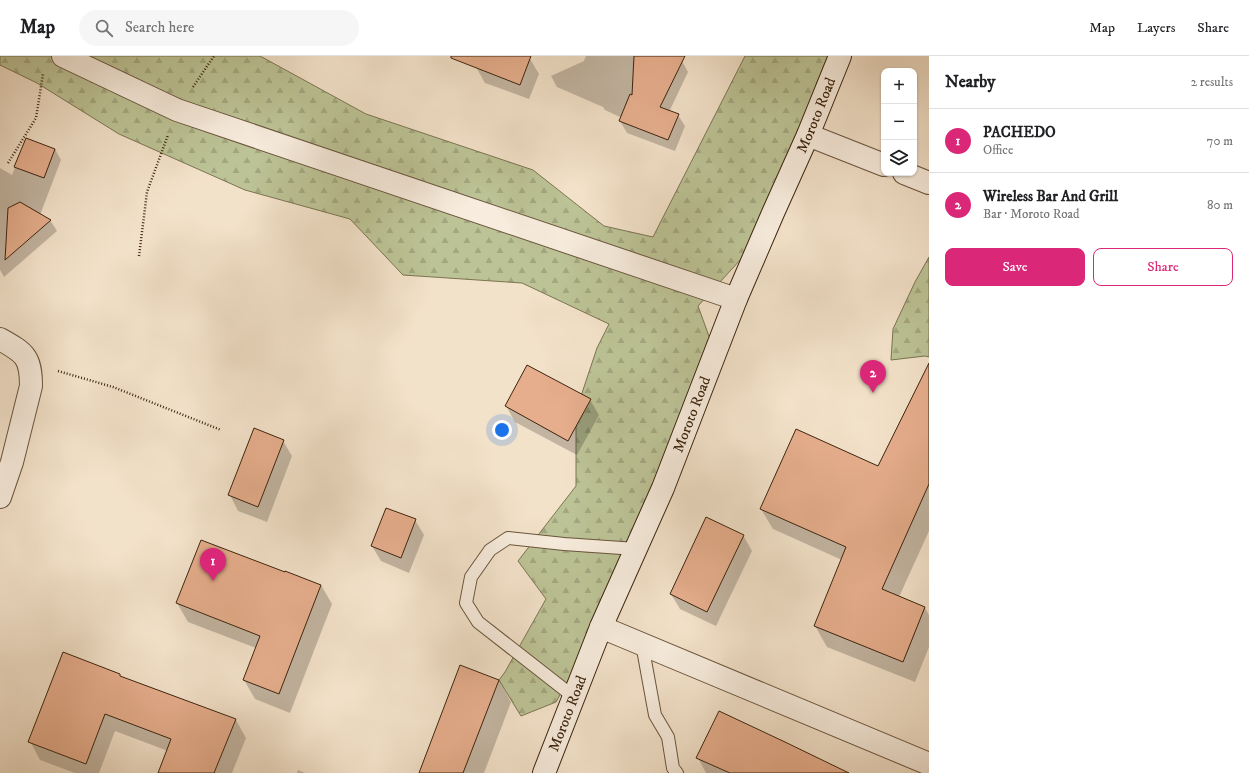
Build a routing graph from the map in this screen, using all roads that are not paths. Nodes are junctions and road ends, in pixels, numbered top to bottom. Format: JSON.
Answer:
{"nodes":[{"id":1,"x":63,"y":56,"type":"edge"},
{"id":2,"x":840,"y":56,"type":"edge"},
{"id":3,"x":808,"y":135,"type":"junction"},
{"id":4,"x":881,"y":164,"type":"edge"},
{"id":5,"x":912,"y":176,"type":"edge"},
{"id":6,"x":929,"y":183,"type":"edge"},
{"id":7,"x":736,"y":299,"type":"junction"},
{"id":8,"x":0,"y":339,"type":"edge"},
{"id":9,"x":0,"y":496,"type":"edge"},
{"id":10,"x":636,"y":549,"type":"junction"},
{"id":11,"x":601,"y":627,"type":"junction"},
{"id":12,"x":642,"y":644,"type":"junction"},
{"id":13,"x":574,"y":698,"type":"junction"},
{"id":14,"x":929,"y":764,"type":"edge"},
{"id":15,"x":544,"y":773,"type":"edge"},
{"id":16,"x":677,"y":773,"type":"edge"}],
"edges":[{"from":1,"to":7,"type":"street"},
{"from":2,"to":3,"type":"street","name":"Moroto Road"},
{"from":3,"to":4,"type":"street"},
{"from":3,"to":7,"type":"street","name":"Moroto Road"},
{"from":5,"to":6,"type":"street"},
{"from":7,"to":10,"type":"street","name":"Moroto Road"},
{"from":8,"to":9,"type":"street"},
{"from":10,"to":11,"type":"street","name":"Moroto Road"},
{"from":10,"to":13,"type":"lane"},
{"from":11,"to":12,"type":"street"},
{"from":11,"to":13,"type":"street","name":"Moroto Road"},
{"from":12,"to":14,"type":"street"},
{"from":12,"to":16,"type":"lane"},
{"from":13,"to":15,"type":"street","name":"Moroto Road"}]}
